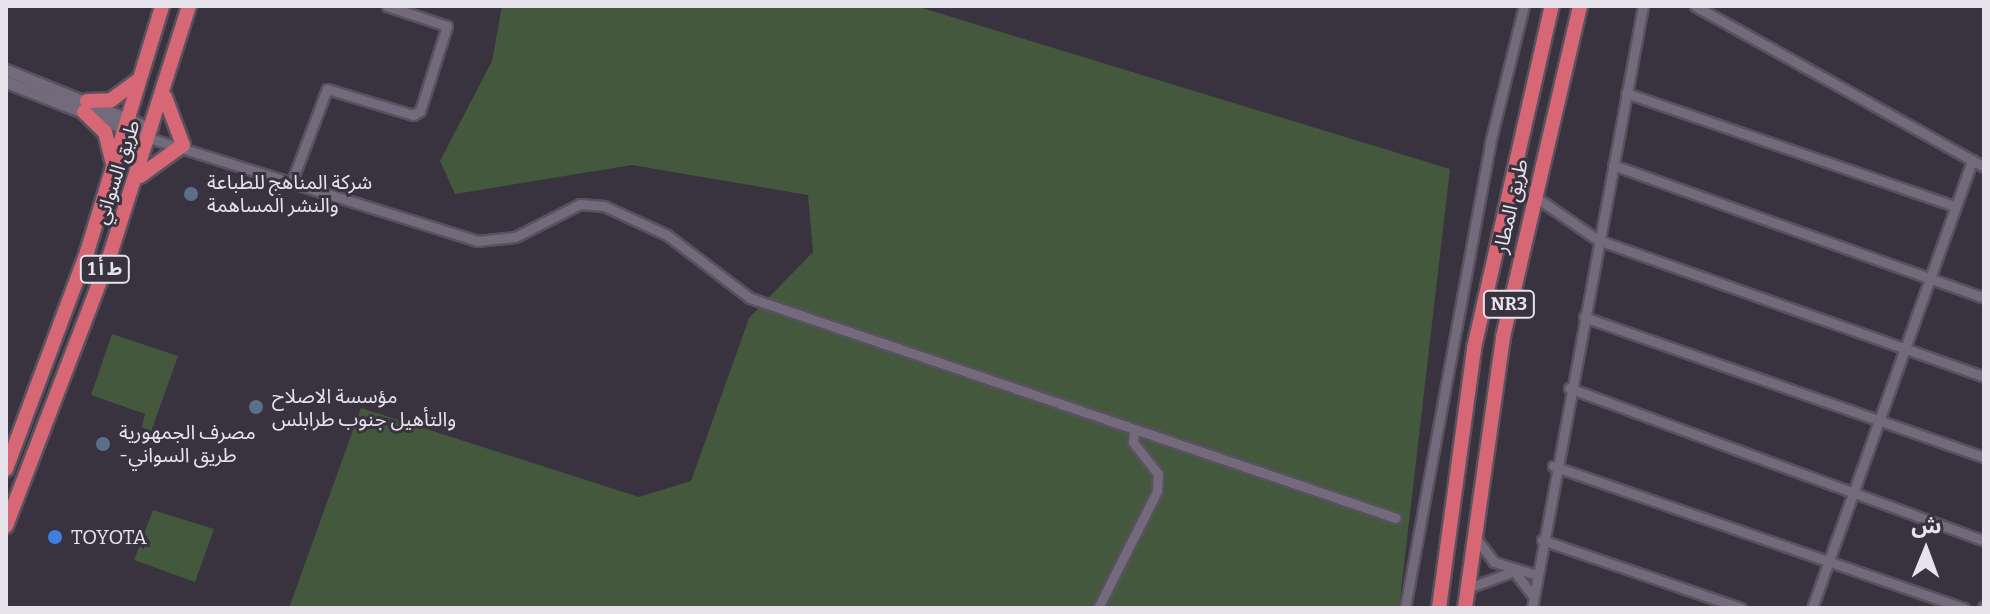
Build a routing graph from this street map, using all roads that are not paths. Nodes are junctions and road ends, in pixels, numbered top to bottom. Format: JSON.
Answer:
{"nodes":[{"id":1,"x":162,"y":6,"type":"edge"},
{"id":2,"x":189,"y":6,"type":"edge"},
{"id":3,"x":387,"y":6,"type":"edge"},
{"id":4,"x":1524,"y":6,"type":"edge"},
{"id":5,"x":1552,"y":6,"type":"edge"},
{"id":6,"x":1580,"y":6,"type":"edge"},
{"id":7,"x":1643,"y":6,"type":"edge"},
{"id":8,"x":1695,"y":6,"type":"edge"},
{"id":9,"x":143,"y":66,"type":"junction"},
{"id":10,"x":6,"y":70,"type":"edge"},
{"id":11,"x":6,"y":82,"type":"edge"},
{"id":12,"x":166,"y":84,"type":"junction"},
{"id":13,"x":1626,"y":93,"type":"junction"},
{"id":14,"x":85,"y":107,"type":"junction"},
{"id":15,"x":127,"y":124,"type":"junction"},
{"id":16,"x":151,"y":134,"type":"junction"},
{"id":17,"x":180,"y":144,"type":"junction"},
{"id":18,"x":1972,"y":160,"type":"junction"},
{"id":19,"x":1613,"y":165,"type":"junction"},
{"id":20,"x":1984,"y":167,"type":"edge"},
{"id":21,"x":111,"y":173,"type":"junction"},
{"id":22,"x":292,"y":181,"type":"junction"},
{"id":23,"x":134,"y":183,"type":"junction"},
{"id":24,"x":1534,"y":196,"type":"junction"},
{"id":25,"x":1955,"y":206,"type":"junction"},
{"id":26,"x":1598,"y":240,"type":"junction"},
{"id":27,"x":1929,"y":279,"type":"junction"},
{"id":28,"x":1984,"y":298,"type":"edge"},
{"id":29,"x":1584,"y":317,"type":"junction"},
{"id":30,"x":1904,"y":349,"type":"junction"},
{"id":31,"x":1984,"y":377,"type":"edge"},
{"id":32,"x":1569,"y":388,"type":"junction"},
{"id":33,"x":1879,"y":420,"type":"junction"},
{"id":34,"x":1134,"y":431,"type":"junction"},
{"id":35,"x":1984,"y":457,"type":"edge"},
{"id":36,"x":1553,"y":466,"type":"junction"},
{"id":37,"x":6,"y":469,"type":"edge"},
{"id":38,"x":1853,"y":492,"type":"junction"},
{"id":39,"x":1396,"y":518,"type":"dead end"},
{"id":40,"x":6,"y":526,"type":"edge"},
{"id":41,"x":1475,"y":537,"type":"junction"},
{"id":42,"x":1542,"y":540,"type":"junction"},
{"id":43,"x":1984,"y":541,"type":"edge"},
{"id":44,"x":1539,"y":560,"type":"junction"},
{"id":45,"x":1829,"y":560,"type":"junction"},
{"id":46,"x":1517,"y":572,"type":"junction"},
{"id":47,"x":1536,"y":576,"type":"junction"},
{"id":48,"x":1468,"y":588,"type":"junction"},
{"id":49,"x":1533,"y":596,"type":"junction"},
{"id":50,"x":1098,"y":608,"type":"edge"},
{"id":51,"x":1405,"y":608,"type":"edge"},
{"id":52,"x":1439,"y":608,"type":"edge"},
{"id":53,"x":1465,"y":608,"type":"edge"},
{"id":54,"x":1532,"y":608,"type":"edge"},
{"id":55,"x":1741,"y":608,"type":"edge"},
{"id":56,"x":1812,"y":608,"type":"edge"},
{"id":57,"x":1964,"y":608,"type":"edge"}],
"edges":[{"from":1,"to":9,"type":"highway","name":"طريق السواني","number":"ط أ 1"},
{"from":2,"to":12,"type":"highway","name":"طريق السواني","number":"ط أ 1"},
{"from":3,"to":22,"type":"street"},
{"from":4,"to":51,"type":"street"},
{"from":5,"to":52,"type":"highway","name":"طريق المطار","number":"NR3"},
{"from":6,"to":24,"type":"highway","name":"طريق المطار","number":"NR3"},
{"from":7,"to":13,"type":"street"},
{"from":8,"to":18,"type":"street"},
{"from":9,"to":14,"type":"highway"},
{"from":9,"to":15,"type":"highway","name":"طريق السواني","number":"ط أ 1"},
{"from":10,"to":14,"type":"street"},
{"from":11,"to":14,"type":"street"},
{"from":12,"to":16,"type":"highway","name":"طريق السواني","number":"ط أ 1"},
{"from":12,"to":17,"type":"highway"},
{"from":13,"to":19,"type":"street"},
{"from":13,"to":25,"type":"street"},
{"from":14,"to":15,"type":"street"},
{"from":14,"to":21,"type":"highway"},
{"from":15,"to":16,"type":"street"},
{"from":15,"to":21,"type":"highway","name":"طريق السواني","number":"ط أ 1"},
{"from":16,"to":17,"type":"street"},
{"from":16,"to":23,"type":"highway","name":"طريق السواني","number":"ط أ 1"},
{"from":17,"to":22,"type":"street"},
{"from":17,"to":23,"type":"highway"},
{"from":18,"to":20,"type":"street"},
{"from":18,"to":25,"type":"street"},
{"from":19,"to":26,"type":"street"},
{"from":19,"to":27,"type":"street"},
{"from":21,"to":37,"type":"highway","name":"طريق السواني","number":"ط أ 1"},
{"from":22,"to":34,"type":"street"},
{"from":23,"to":40,"type":"highway","name":"طريق السواني","number":"ط أ 1"},
{"from":24,"to":26,"type":"street"},
{"from":24,"to":41,"type":"highway","name":"طريق المطار","number":"NR3"},
{"from":25,"to":27,"type":"street"},
{"from":26,"to":29,"type":"street"},
{"from":26,"to":30,"type":"street"},
{"from":27,"to":28,"type":"street"},
{"from":27,"to":30,"type":"street"},
{"from":29,"to":32,"type":"street"},
{"from":29,"to":33,"type":"street"},
{"from":30,"to":31,"type":"street"},
{"from":30,"to":33,"type":"street"},
{"from":32,"to":36,"type":"street"},
{"from":32,"to":38,"type":"street"},
{"from":33,"to":35,"type":"street"},
{"from":33,"to":38,"type":"street"},
{"from":34,"to":39,"type":"street"},
{"from":34,"to":50,"type":"street"},
{"from":36,"to":42,"type":"street"},
{"from":36,"to":45,"type":"street"},
{"from":38,"to":43,"type":"street"},
{"from":38,"to":45,"type":"street"},
{"from":41,"to":46,"type":"street"},
{"from":41,"to":48,"type":"highway","name":"طريق المطار","number":"NR3"},
{"from":42,"to":44,"type":"street"},
{"from":42,"to":55,"type":"street"},
{"from":44,"to":46,"type":"street"},
{"from":44,"to":47,"type":"street"},
{"from":45,"to":56,"type":"street"},
{"from":45,"to":57,"type":"street"},
{"from":46,"to":47,"type":"street"},
{"from":46,"to":48,"type":"street"},
{"from":46,"to":49,"type":"street"},
{"from":47,"to":49,"type":"street"},
{"from":48,"to":53,"type":"highway","name":"طريق المطار","number":"NR3"},
{"from":49,"to":54,"type":"street"}]}
